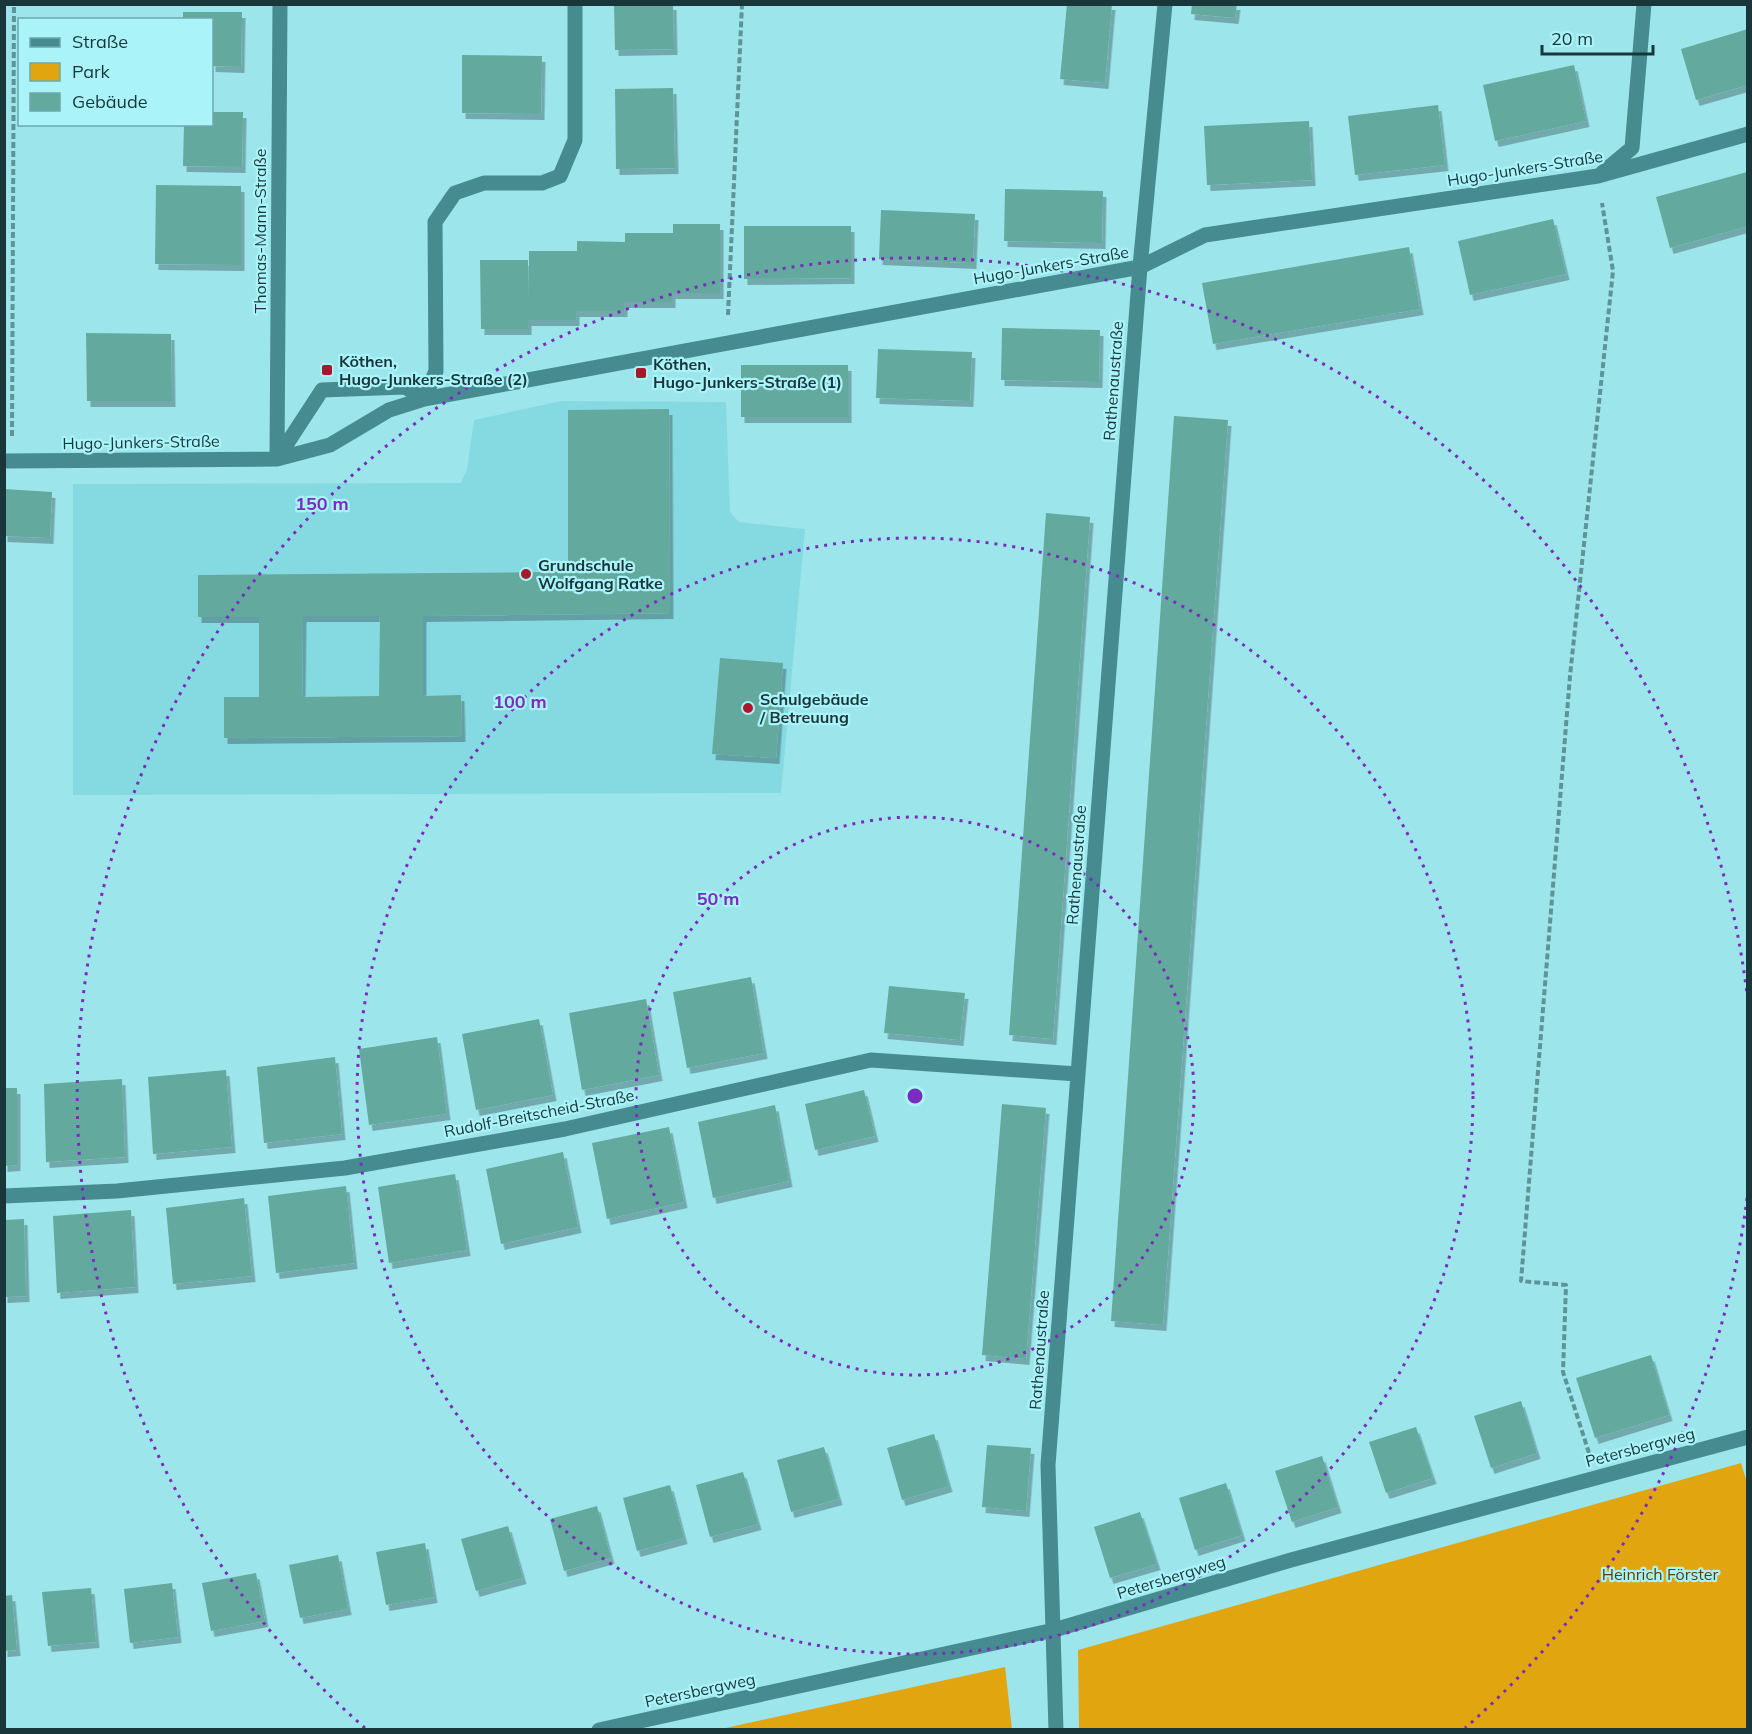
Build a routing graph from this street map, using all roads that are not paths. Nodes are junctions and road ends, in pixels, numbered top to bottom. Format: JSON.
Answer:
{"nodes":[{"id":1,"x":280,"y":4,"type":"edge"},
{"id":2,"x":575,"y":4,"type":"edge"},
{"id":3,"x":1165,"y":4,"type":"edge"},
{"id":4,"x":1644,"y":4,"type":"edge"},
{"id":5,"x":1748,"y":134,"type":"edge"},
{"id":6,"x":1598,"y":176,"type":"junction"},
{"id":7,"x":1140,"y":267,"type":"junction"},
{"id":8,"x":424,"y":399,"type":"junction"},
{"id":9,"x":277,"y":459,"type":"junction"},
{"id":10,"x":8,"y":461,"type":"edge"},
{"id":11,"x":1077,"y":1074,"type":"junction"},
{"id":12,"x":4,"y":1196,"type":"edge"},
{"id":13,"x":1748,"y":1437,"type":"edge"},
{"id":14,"x":1054,"y":1630,"type":"junction"},
{"id":15,"x":599,"y":1730,"type":"edge"},
{"id":16,"x":1056,"y":1730,"type":"edge"}],
"edges":[{"from":1,"to":9,"type":"street","name":"Thomas-Mann-Straße"},
{"from":2,"to":8,"type":"street"},
{"from":3,"to":7,"type":"street","name":"Rathenaustraße"},
{"from":4,"to":6,"type":"street"},
{"from":5,"to":6,"type":"street","name":"Hugo-Junkers-Straße"},
{"from":6,"to":7,"type":"street","name":"Hugo-Junkers-Straße"},
{"from":7,"to":8,"type":"street","name":"Hugo-Junkers-Straße"},
{"from":7,"to":11,"type":"street","name":"Rathenaustraße"},
{"from":8,"to":9,"type":"street","name":"Hugo-Junkers-Straße"},
{"from":8,"to":9,"type":"street"},
{"from":9,"to":10,"type":"street","name":"Hugo-Junkers-Straße"},
{"from":11,"to":12,"type":"street","name":"Rudolf-Breitscheid-Straße"},
{"from":11,"to":14,"type":"street","name":"Rathenaustraße"},
{"from":13,"to":14,"type":"street","name":"Petersbergweg"},
{"from":14,"to":15,"type":"street","name":"Petersbergweg"},
{"from":14,"to":16,"type":"street","name":"Rathenaustraße"}]}
